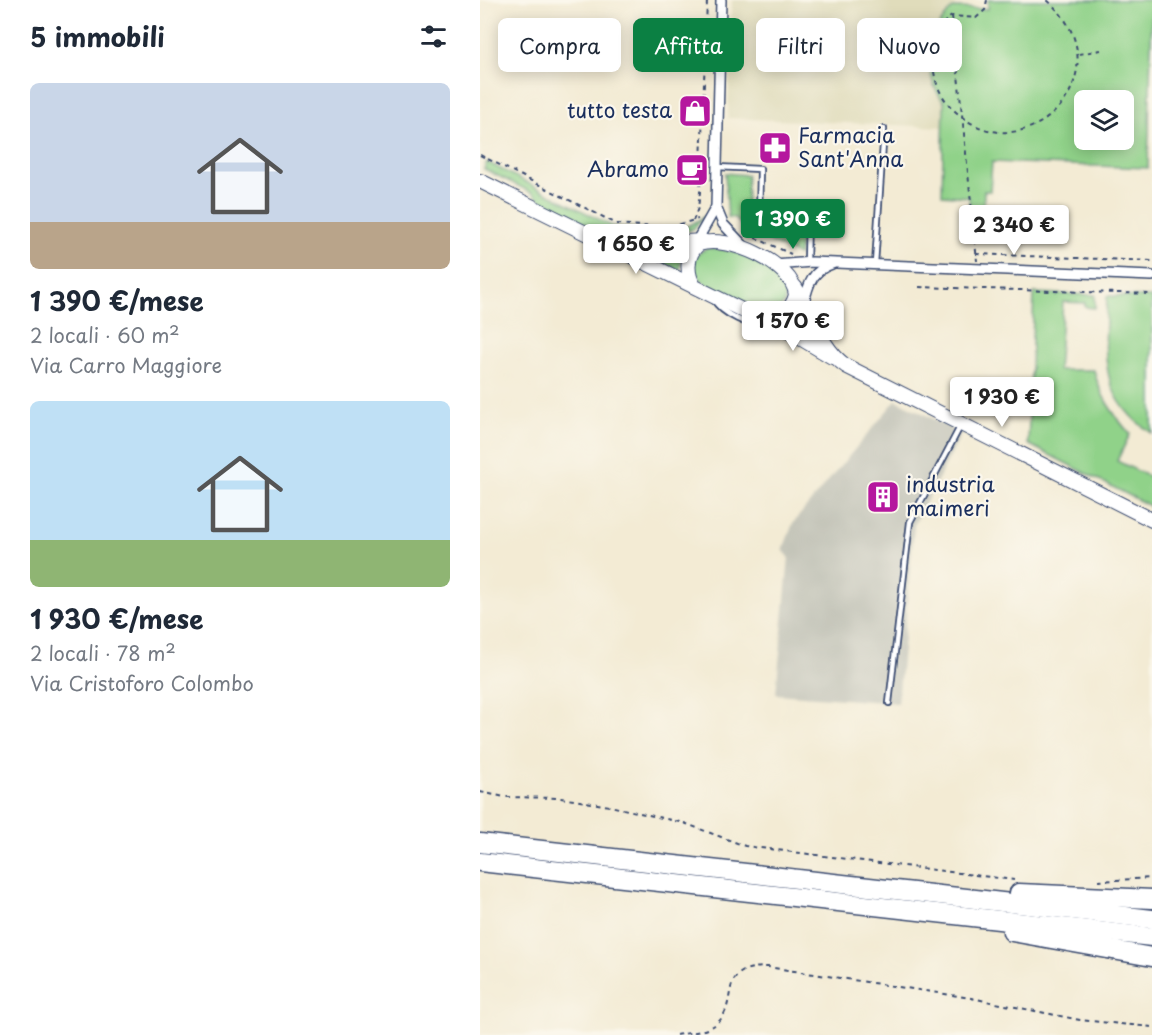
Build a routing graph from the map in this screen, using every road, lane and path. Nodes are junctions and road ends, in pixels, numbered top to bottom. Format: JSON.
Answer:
{"nodes":[{"id":1,"x":707,"y":0,"type":"edge"},
{"id":2,"x":721,"y":0,"type":"edge"},
{"id":3,"x":987,"y":0,"type":"edge"},
{"id":4,"x":1047,"y":0,"type":"edge"},
{"id":5,"x":952,"y":16,"type":"junction"},
{"id":6,"x":1101,"y":50,"type":"dead end"},
{"id":7,"x":1079,"y":54,"type":"junction"},
{"id":8,"x":964,"y":119,"type":"junction"},
{"id":9,"x":884,"y":129,"type":"dead end"},
{"id":10,"x":717,"y":167,"type":"junction"},
{"id":11,"x":480,"y":181,"type":"edge"},
{"id":12,"x":716,"y":207,"type":"junction"},
{"id":13,"x":693,"y":221,"type":"dead end"},
{"id":14,"x":593,"y":237,"type":"junction"},
{"id":15,"x":694,"y":246,"type":"junction"},
{"id":16,"x":751,"y":251,"type":"junction"},
{"id":17,"x":976,"y":254,"type":"junction"},
{"id":18,"x":1152,"y":261,"type":"edge"},
{"id":19,"x":807,"y":262,"type":"junction"},
{"id":20,"x":838,"y":263,"type":"junction"},
{"id":21,"x":875,"y":264,"type":"junction"},
{"id":22,"x":775,"y":265,"type":"junction"},
{"id":23,"x":978,"y":268,"type":"junction"},
{"id":24,"x":1152,"y":276,"type":"edge"},
{"id":25,"x":919,"y":287,"type":"dead end"},
{"id":26,"x":699,"y":288,"type":"junction"},
{"id":27,"x":800,"y":293,"type":"junction"},
{"id":28,"x":1152,"y":294,"type":"edge"},
{"id":29,"x":760,"y":319,"type":"junction"},
{"id":30,"x":782,"y":328,"type":"junction"},
{"id":31,"x":837,"y":361,"type":"junction"},
{"id":32,"x":961,"y":425,"type":"junction"},
{"id":33,"x":1152,"y":520,"type":"edge"},
{"id":34,"x":889,"y":703,"type":"dead end"},
{"id":35,"x":480,"y":792,"type":"edge"},
{"id":36,"x":480,"y":843,"type":"edge"},
{"id":37,"x":480,"y":861,"type":"edge"},
{"id":38,"x":678,"y":867,"type":"junction"},
{"id":39,"x":1152,"y":878,"type":"edge"},
{"id":40,"x":1021,"y":881,"type":"dead end"},
{"id":41,"x":1089,"y":881,"type":"dead end"},
{"id":42,"x":695,"y":886,"type":"junction"},
{"id":43,"x":1152,"y":899,"type":"edge"},
{"id":44,"x":1152,"y":919,"type":"edge"},
{"id":45,"x":1152,"y":937,"type":"edge"},
{"id":46,"x":1152,"y":957,"type":"edge"},
{"id":47,"x":1152,"y":1027,"type":"edge"},
{"id":48,"x":676,"y":1035,"type":"edge"}],
"edges":[{"from":1,"to":13,"type":"path"},
{"from":2,"to":10,"type":"street"},
{"from":3,"to":5,"type":"path"},
{"from":4,"to":7,"type":"path"},
{"from":5,"to":8,"type":"path"},
{"from":5,"to":8,"type":"path"},
{"from":6,"to":7,"type":"path"},
{"from":7,"to":8,"type":"path"},
{"from":8,"to":17,"type":"path"},
{"from":9,"to":21,"type":"lane"},
{"from":10,"to":12,"type":"street"},
{"from":10,"to":19,"type":"lane"},
{"from":11,"to":14,"type":"main road"},
{"from":12,"to":15,"type":"street"},
{"from":12,"to":16,"type":"street"},
{"from":14,"to":15,"type":"main road"},
{"from":14,"to":26,"type":"main road"},
{"from":15,"to":16,"type":"main road"},
{"from":15,"to":26,"type":"main road"},
{"from":16,"to":22,"type":"main road"},
{"from":17,"to":18,"type":"path"},
{"from":17,"to":23,"type":"path"},
{"from":19,"to":20,"type":"street"},
{"from":19,"to":22,"type":"street"},
{"from":20,"to":21,"type":"street"},
{"from":20,"to":27,"type":"street"},
{"from":21,"to":23,"type":"street"},
{"from":22,"to":27,"type":"main road"},
{"from":23,"to":24,"type":"street"},
{"from":25,"to":28,"type":"path"},
{"from":26,"to":29,"type":"main road"},
{"from":26,"to":30,"type":"lane"},
{"from":27,"to":29,"type":"main road"},
{"from":27,"to":31,"type":"main road"},
{"from":29,"to":30,"type":"main road"},
{"from":30,"to":31,"type":"main road"},
{"from":31,"to":32,"type":"main road"},
{"from":32,"to":33,"type":"main road"},
{"from":32,"to":34,"type":"lane"},
{"from":35,"to":40,"type":"path"},
{"from":36,"to":38,"type":"highway"},
{"from":37,"to":42,"type":"highway"},
{"from":38,"to":43,"type":"highway"},
{"from":38,"to":44,"type":"highway"},
{"from":39,"to":41,"type":"path"},
{"from":42,"to":45,"type":"highway"},
{"from":42,"to":46,"type":"highway"},
{"from":47,"to":48,"type":"path"}]}
